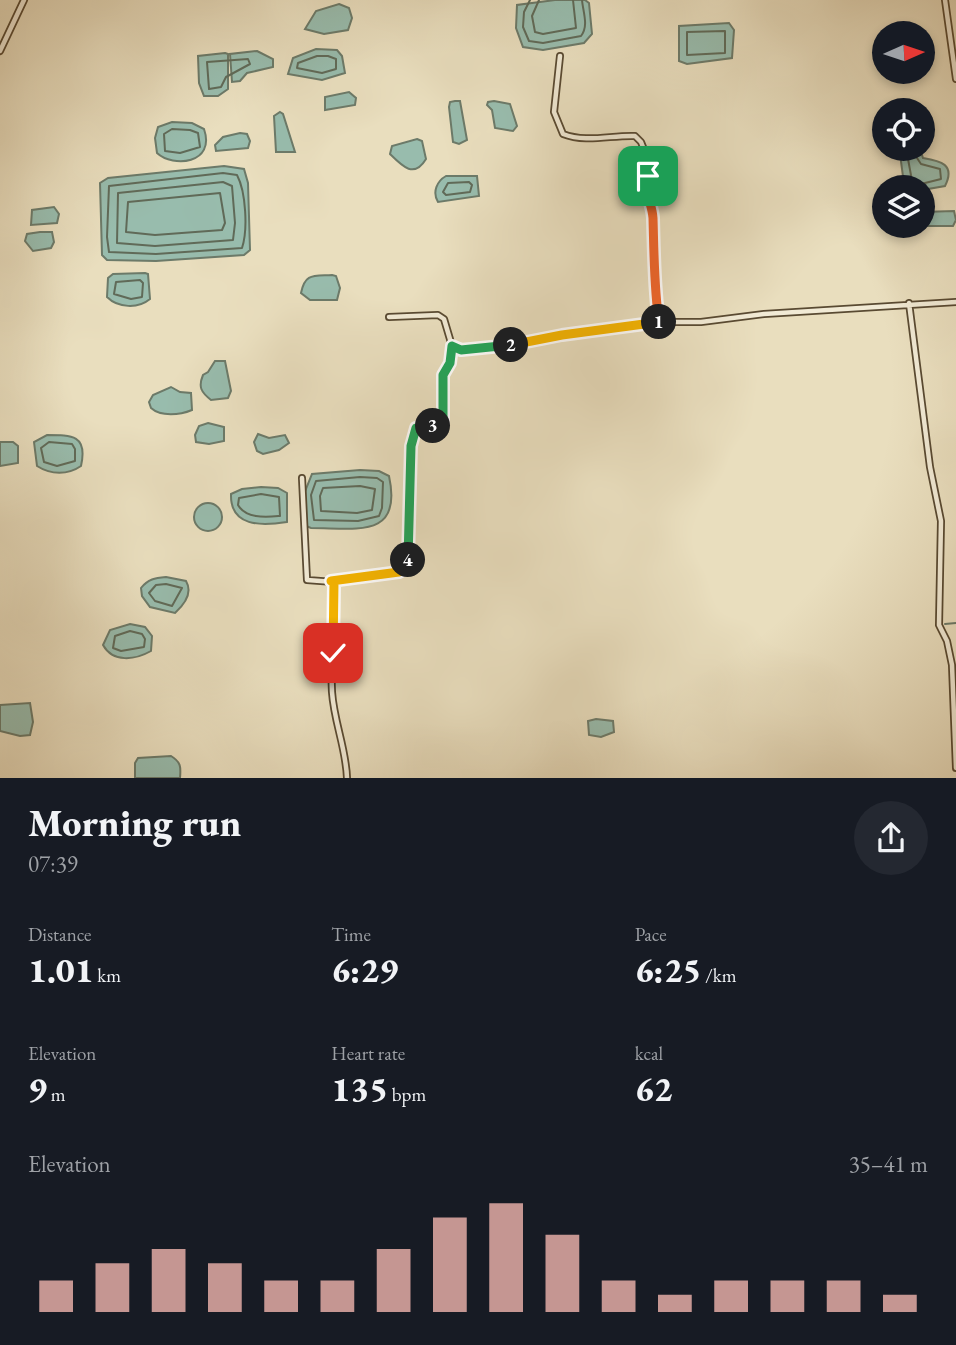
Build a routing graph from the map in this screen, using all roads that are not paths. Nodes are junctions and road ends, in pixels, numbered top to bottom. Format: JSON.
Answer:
{"nodes":[{"id":1,"x":24,"y":0,"type":"edge"},
{"id":2,"x":945,"y":0,"type":"edge"},
{"id":3,"x":0,"y":51,"type":"edge"},
{"id":4,"x":560,"y":57,"type":"dead end"},
{"id":5,"x":956,"y":79,"type":"edge"},
{"id":6,"x":956,"y":302,"type":"edge"},
{"id":7,"x":909,"y":303,"type":"junction"},
{"id":8,"x":389,"y":317,"type":"dead end"},
{"id":9,"x":660,"y":322,"type":"junction"},
{"id":10,"x":452,"y":346,"type":"junction"},
{"id":11,"x":302,"y":478,"type":"dead end"},
{"id":12,"x":331,"y":581,"type":"junction"},
{"id":13,"x":956,"y":768,"type":"edge"},
{"id":14,"x":346,"y":778,"type":"edge"}],
"edges":[{"from":1,"to":3,"type":"street"},
{"from":2,"to":5,"type":"street"},
{"from":4,"to":9,"type":"street"},
{"from":6,"to":7,"type":"street"},
{"from":7,"to":9,"type":"street"},
{"from":7,"to":13,"type":"street"},
{"from":8,"to":10,"type":"street"},
{"from":9,"to":10,"type":"street"},
{"from":10,"to":12,"type":"street"},
{"from":11,"to":12,"type":"street"},
{"from":12,"to":14,"type":"street"}]}
